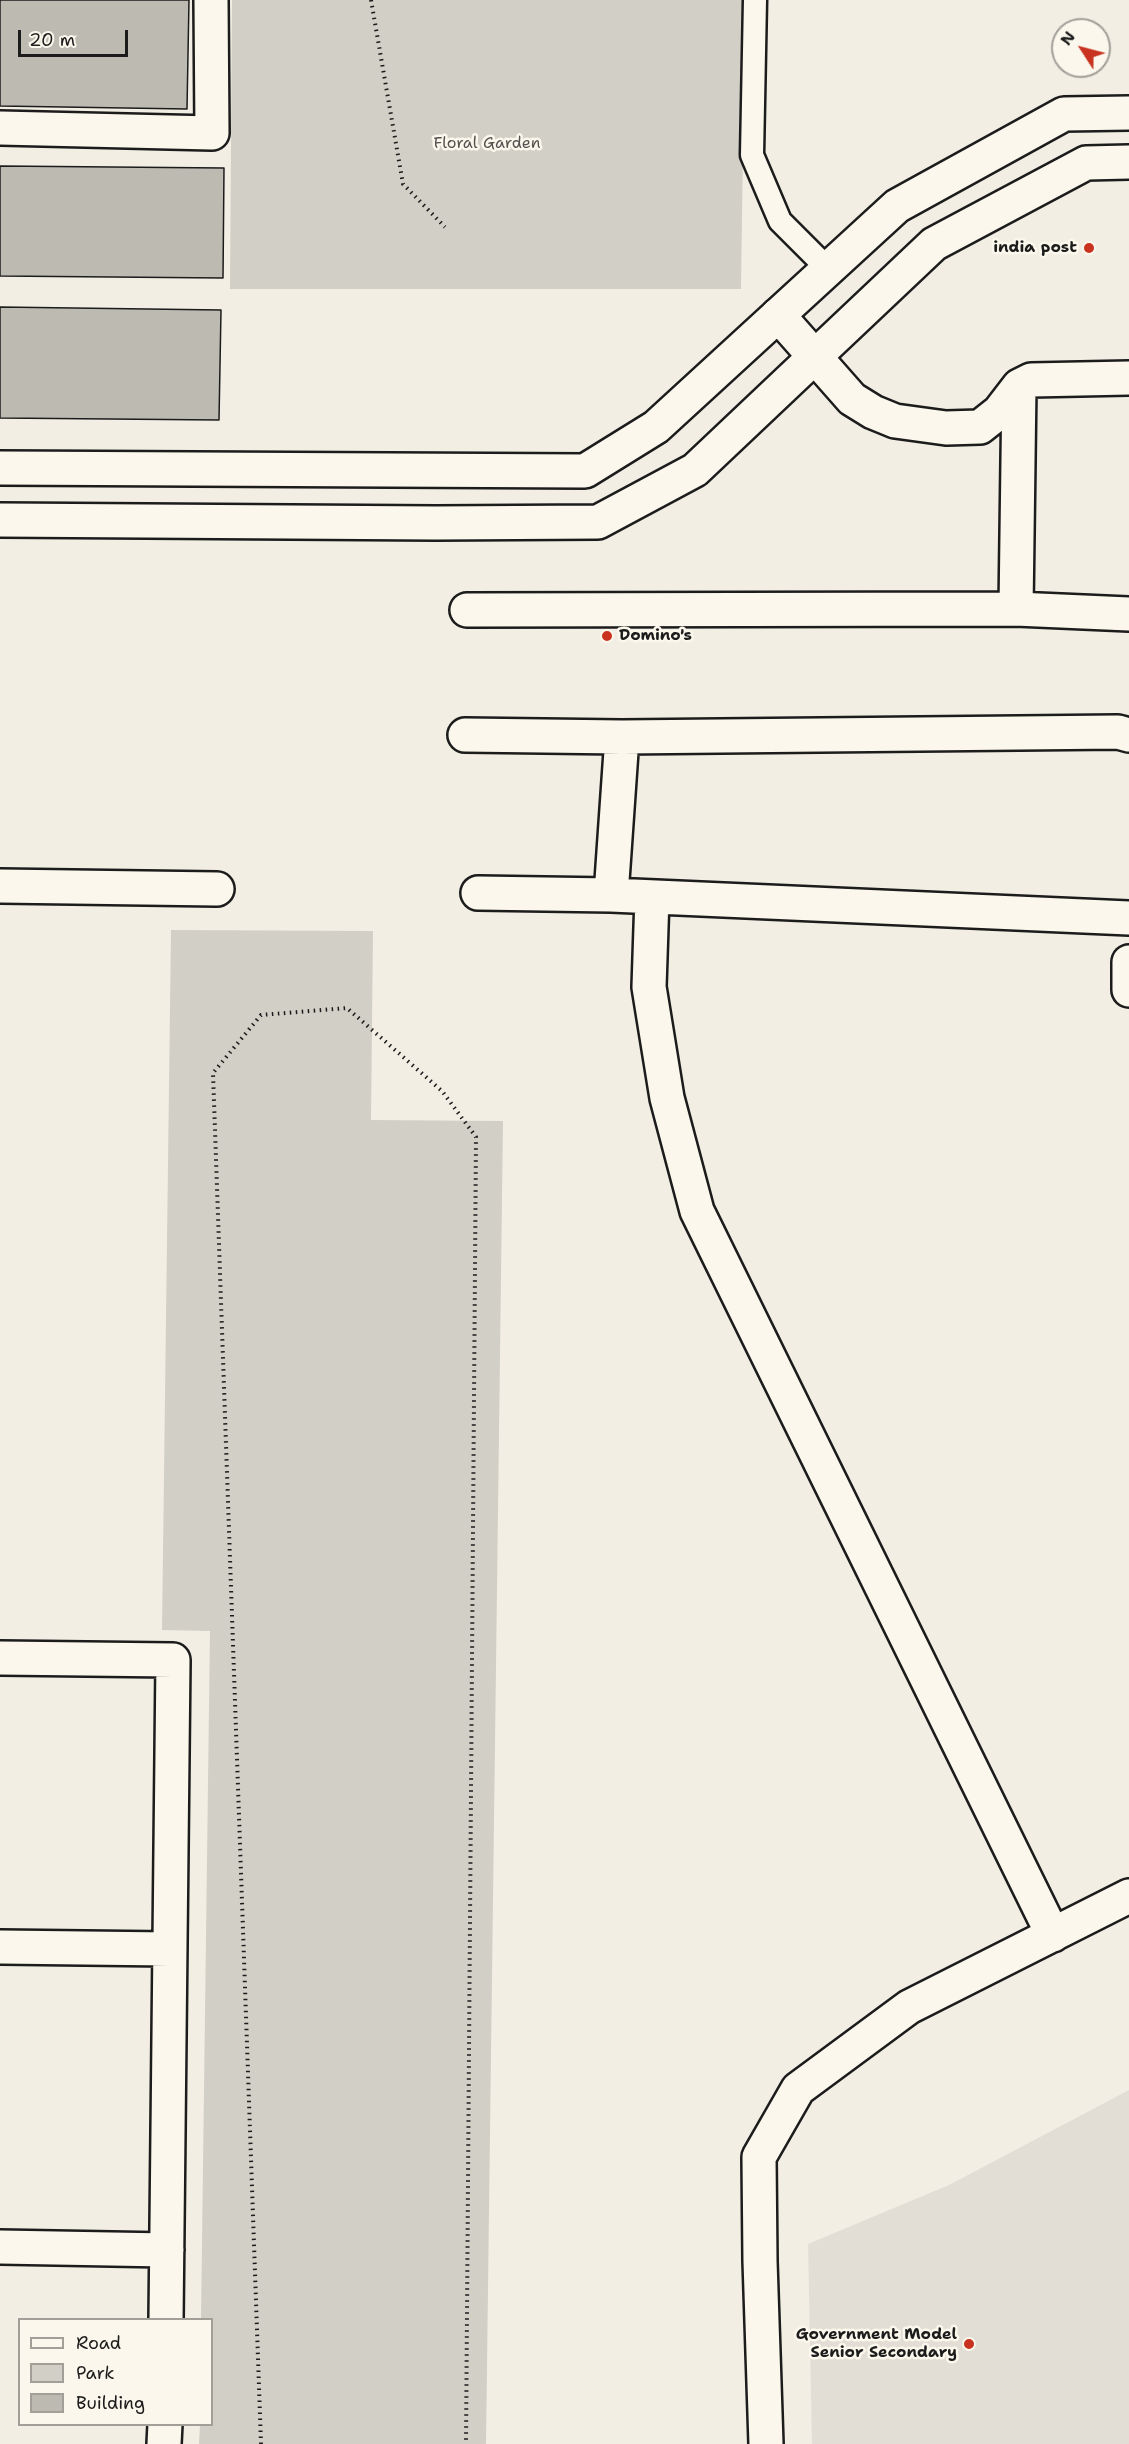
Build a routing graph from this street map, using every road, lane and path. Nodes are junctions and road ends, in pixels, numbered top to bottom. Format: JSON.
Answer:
{"nodes":[{"id":1,"x":211,"y":0,"type":"edge"},
{"id":2,"x":371,"y":0,"type":"edge"},
{"id":3,"x":754,"y":0,"type":"edge"},
{"id":4,"x":1129,"y":113,"type":"edge"},
{"id":5,"x":0,"y":128,"type":"edge"},
{"id":6,"x":1129,"y":162,"type":"edge"},
{"id":7,"x":445,"y":226,"type":"dead end"},
{"id":8,"x":828,"y":269,"type":"junction"},
{"id":9,"x":778,"y":315,"type":"junction"},
{"id":10,"x":814,"y":357,"type":"junction"},
{"id":11,"x":1129,"y":378,"type":"edge"},
{"id":12,"x":1018,"y":386,"type":"junction"},
{"id":13,"x":0,"y":468,"type":"edge"},
{"id":14,"x":0,"y":520,"type":"edge"},
{"id":15,"x":1016,"y":609,"type":"junction"},
{"id":16,"x":467,"y":610,"type":"dead end"},
{"id":17,"x":1129,"y":614,"type":"edge"},
{"id":18,"x":465,"y":735,"type":"dead end"},
{"id":19,"x":1129,"y":735,"type":"edge"},
{"id":20,"x":622,"y":737,"type":"junction"},
{"id":21,"x":0,"y":886,"type":"edge"},
{"id":22,"x":218,"y":889,"type":"dead end"},
{"id":23,"x":478,"y":893,"type":"dead end"},
{"id":24,"x":611,"y":895,"type":"junction"},
{"id":25,"x":652,"y":897,"type":"junction"},
{"id":26,"x":1129,"y":918,"type":"edge"},
{"id":27,"x":1129,"y":962,"type":"edge"},
{"id":28,"x":1129,"y":990,"type":"edge"},
{"id":29,"x":0,"y":1658,"type":"edge"},
{"id":30,"x":1129,"y":1896,"type":"edge"},
{"id":31,"x":1053,"y":1935,"type":"junction"},
{"id":32,"x":0,"y":1947,"type":"edge"},
{"id":33,"x":170,"y":1949,"type":"junction"},
{"id":34,"x":0,"y":2247,"type":"edge"},
{"id":35,"x":167,"y":2250,"type":"junction"},
{"id":36,"x":166,"y":2318,"type":"edge"},
{"id":37,"x":165,"y":2426,"type":"edge"},
{"id":38,"x":165,"y":2444,"type":"edge"},
{"id":39,"x":261,"y":2444,"type":"edge"},
{"id":40,"x":466,"y":2444,"type":"edge"},
{"id":41,"x":766,"y":2444,"type":"edge"}],
"edges":[{"from":1,"to":5,"type":"street"},
{"from":2,"to":7,"type":"path"},
{"from":3,"to":8,"type":"lane"},
{"from":4,"to":8,"type":"street"},
{"from":6,"to":10,"type":"street"},
{"from":8,"to":9,"type":"street"},
{"from":9,"to":10,"type":"street"},
{"from":9,"to":13,"type":"street"},
{"from":10,"to":12,"type":"street"},
{"from":10,"to":14,"type":"street"},
{"from":11,"to":12,"type":"street"},
{"from":12,"to":15,"type":"street"},
{"from":15,"to":16,"type":"street"},
{"from":15,"to":17,"type":"street"},
{"from":18,"to":20,"type":"street"},
{"from":19,"to":20,"type":"street"},
{"from":20,"to":24,"type":"street"},
{"from":21,"to":22,"type":"street"},
{"from":23,"to":24,"type":"street"},
{"from":24,"to":25,"type":"street"},
{"from":25,"to":26,"type":"street"},
{"from":25,"to":31,"type":"street"},
{"from":27,"to":28,"type":"street"},
{"from":29,"to":33,"type":"street"},
{"from":30,"to":31,"type":"street"},
{"from":31,"to":41,"type":"street"},
{"from":32,"to":33,"type":"street"},
{"from":33,"to":35,"type":"street"},
{"from":34,"to":35,"type":"street"},
{"from":35,"to":36,"type":"street"},
{"from":37,"to":38,"type":"street"},
{"from":39,"to":40,"type":"path"}]}
